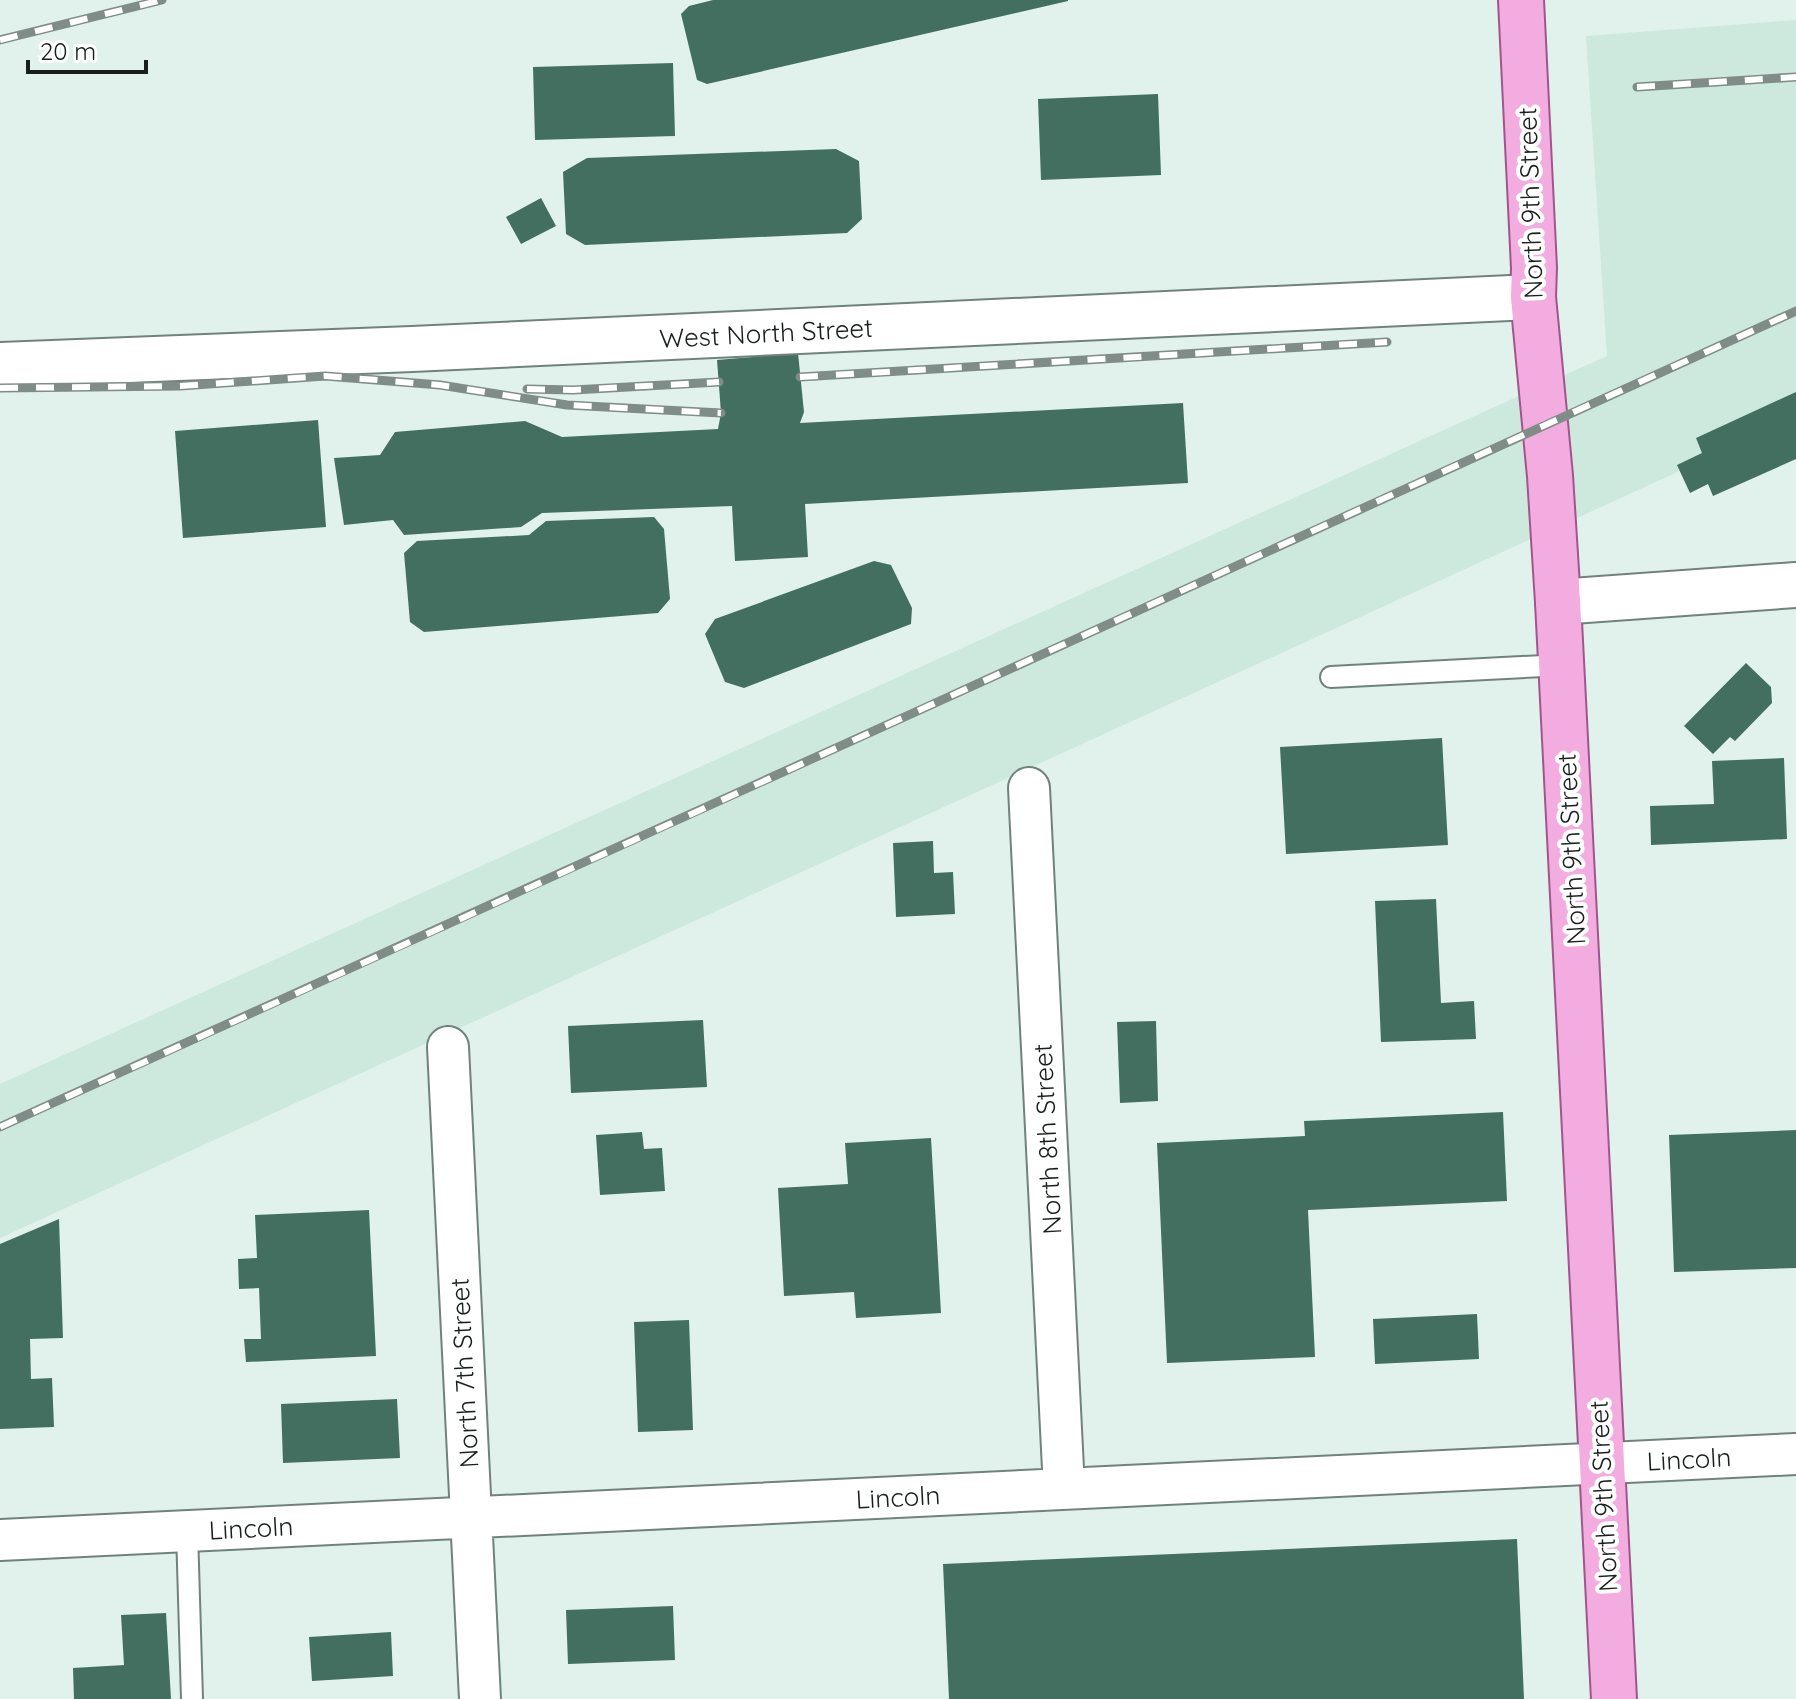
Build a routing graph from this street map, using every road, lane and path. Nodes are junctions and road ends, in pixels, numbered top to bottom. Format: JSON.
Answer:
{"nodes":[{"id":1,"x":1521,"y":0,"type":"edge"},
{"id":2,"x":1533,"y":297,"type":"junction"},
{"id":3,"x":0,"y":365,"type":"edge"},
{"id":4,"x":1796,"y":585,"type":"edge"},
{"id":5,"x":1558,"y":602,"type":"junction"},
{"id":6,"x":1562,"y":665,"type":"junction"},
{"id":7,"x":1331,"y":677,"type":"dead end"},
{"id":8,"x":1029,"y":788,"type":"dead end"},
{"id":9,"x":448,"y":1047,"type":"dead end"},
{"id":10,"x":1796,"y":1454,"type":"edge"},
{"id":11,"x":1601,"y":1463,"type":"junction"},
{"id":12,"x":1064,"y":1489,"type":"junction"},
{"id":13,"x":471,"y":1517,"type":"junction"},
{"id":14,"x":187,"y":1531,"type":"junction"},
{"id":15,"x":0,"y":1540,"type":"edge"},
{"id":16,"x":192,"y":1699,"type":"edge"},
{"id":17,"x":480,"y":1699,"type":"edge"},
{"id":18,"x":1614,"y":1699,"type":"edge"}],
"edges":[{"from":1,"to":2,"type":"main road","name":"North 9th Street"},
{"from":2,"to":3,"type":"street","name":"West North Street"},
{"from":2,"to":5,"type":"main road","name":"North 9th Street"},
{"from":4,"to":5,"type":"street"},
{"from":5,"to":6,"type":"main road","name":"North 9th Street"},
{"from":6,"to":7,"type":"lane"},
{"from":6,"to":11,"type":"main road","name":"North 9th Street"},
{"from":8,"to":12,"type":"street","name":"North 8th Street"},
{"from":9,"to":13,"type":"street","name":"North 7th Street"},
{"from":10,"to":11,"type":"street","name":"Lincoln"},
{"from":11,"to":12,"type":"street","name":"Lincoln"},
{"from":11,"to":18,"type":"main road","name":"North 9th Street"},
{"from":12,"to":13,"type":"street","name":"Lincoln"},
{"from":13,"to":14,"type":"street","name":"Lincoln"},
{"from":13,"to":17,"type":"street","name":"North 7th Street"},
{"from":14,"to":15,"type":"street","name":"Lincoln"},
{"from":14,"to":16,"type":"lane"}]}
